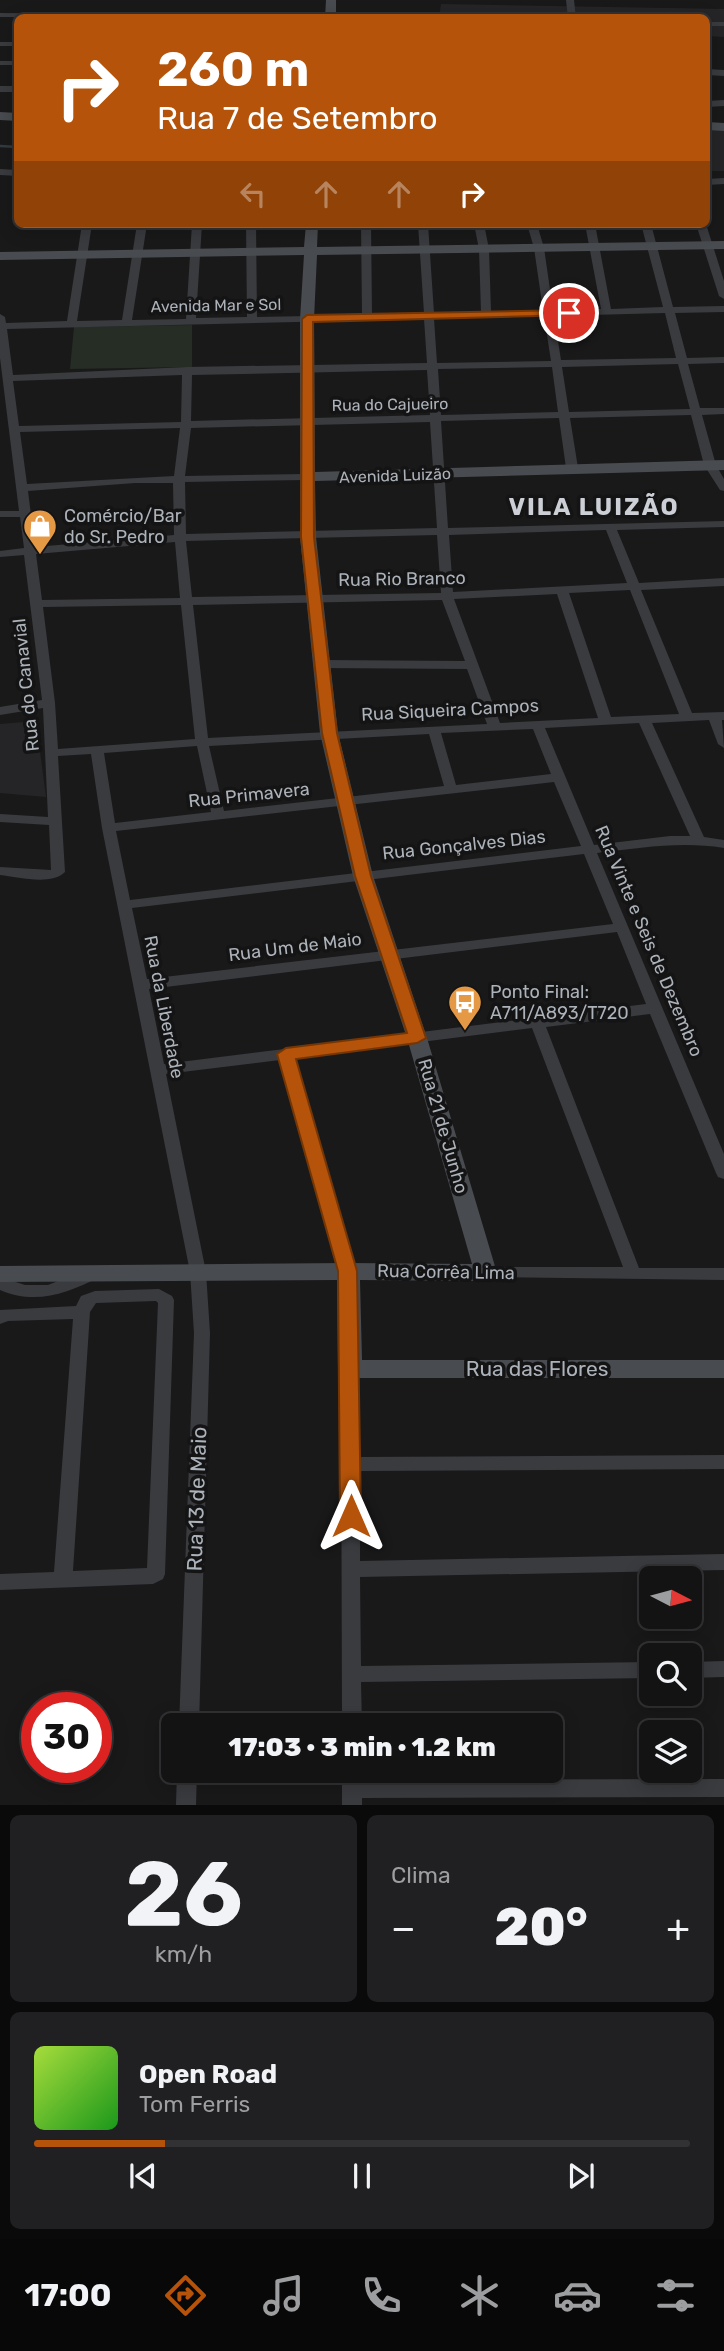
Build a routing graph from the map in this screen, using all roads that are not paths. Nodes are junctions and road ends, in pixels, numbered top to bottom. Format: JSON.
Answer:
{"nodes":[{"id":1,"x":19,"y":14,"type":"edge"},
{"id":2,"x":126,"y":14,"type":"edge"},
{"id":3,"x":87,"y":228,"type":"edge"},
{"id":4,"x":141,"y":228,"type":"edge"},
{"id":5,"x":196,"y":228,"type":"edge"},
{"id":6,"x":251,"y":228,"type":"edge"},
{"id":7,"x":312,"y":228,"type":"edge"},
{"id":8,"x":366,"y":228,"type":"edge"},
{"id":9,"x":423,"y":228,"type":"edge"},
{"id":10,"x":480,"y":228,"type":"edge"},
{"id":11,"x":533,"y":228,"type":"edge"},
{"id":12,"x":591,"y":228,"type":"edge"},
{"id":13,"x":647,"y":228,"type":"edge"},
{"id":14,"x":702,"y":228,"type":"edge"},
{"id":15,"x":724,"y":245,"type":"edge"},
{"id":16,"x":707,"y":246,"type":"junction"},
{"id":17,"x":594,"y":247,"type":"junction"},
{"id":18,"x":653,"y":247,"type":"junction"},
{"id":19,"x":539,"y":248,"type":"junction"},
{"id":20,"x":484,"y":249,"type":"junction"},
{"id":21,"x":425,"y":250,"type":"junction"},
{"id":22,"x":310,"y":251,"type":"junction"},
{"id":23,"x":366,"y":251,"type":"junction"},
{"id":24,"x":250,"y":252,"type":"junction"},
{"id":25,"x":193,"y":253,"type":"junction"},
{"id":26,"x":137,"y":254,"type":"junction"},
{"id":27,"x":81,"y":255,"type":"junction"},
{"id":28,"x":0,"y":256,"type":"edge"},
{"id":29,"x":724,"y":296,"type":"edge"},
{"id":30,"x":724,"y":309,"type":"edge"},
{"id":31,"x":670,"y":311,"type":"junction"},
{"id":32,"x":607,"y":312,"type":"junction"},
{"id":33,"x":549,"y":314,"type":"junction"},
{"id":34,"x":486,"y":315,"type":"junction"},
{"id":35,"x":429,"y":316,"type":"junction"},
{"id":36,"x":367,"y":318,"type":"junction"},
{"id":37,"x":307,"y":319,"type":"junction"},
{"id":38,"x":252,"y":320,"type":"junction"},
{"id":39,"x":1,"y":322,"type":"edge"},
{"id":40,"x":191,"y":322,"type":"junction"},
{"id":41,"x":127,"y":323,"type":"junction"},
{"id":42,"x":71,"y":325,"type":"junction"},
{"id":43,"x":724,"y":360,"type":"edge"},
{"id":44,"x":684,"y":362,"type":"junction"},
{"id":45,"x":556,"y":365,"type":"junction"},
{"id":46,"x":433,"y":367,"type":"junction"},
{"id":47,"x":308,"y":370,"type":"junction"},
{"id":48,"x":183,"y":372,"type":"junction"},
{"id":49,"x":8,"y":378,"type":"junction"},
{"id":50,"x":724,"y":411,"type":"edge"},
{"id":51,"x":695,"y":412,"type":"junction"},
{"id":52,"x":565,"y":414,"type":"junction"},
{"id":53,"x":435,"y":419,"type":"junction"},
{"id":54,"x":307,"y":422,"type":"junction"},
{"id":55,"x":186,"y":425,"type":"junction"},
{"id":56,"x":15,"y":429,"type":"junction"},
{"id":57,"x":717,"y":465,"type":"edge"},
{"id":58,"x":572,"y":468,"type":"junction"},
{"id":59,"x":437,"y":474,"type":"junction"},
{"id":60,"x":306,"y":477,"type":"junction"},
{"id":61,"x":178,"y":479,"type":"junction"},
{"id":62,"x":23,"y":488,"type":"junction"},
{"id":63,"x":724,"y":488,"type":"edge"},
{"id":64,"x":0,"y":514,"type":"edge"},
{"id":65,"x":26,"y":514,"type":"junction"},
{"id":66,"x":724,"y":524,"type":"edge"},
{"id":67,"x":610,"y":527,"type":"junction"},
{"id":68,"x":440,"y":532,"type":"junction"},
{"id":69,"x":308,"y":537,"type":"junction"},
{"id":70,"x":180,"y":538,"type":"junction"},
{"id":71,"x":30,"y":551,"type":"junction"},
{"id":72,"x":0,"y":554,"type":"edge"},
{"id":73,"x":724,"y":582,"type":"edge"},
{"id":74,"x":634,"y":585,"type":"junction"},
{"id":75,"x":562,"y":591,"type":"junction"},
{"id":76,"x":447,"y":596,"type":"junction"},
{"id":77,"x":313,"y":599,"type":"junction"},
{"id":78,"x":186,"y":600,"type":"junction"},
{"id":79,"x":38,"y":604,"type":"junction"},
{"id":80,"x":321,"y":664,"type":"junction"},
{"id":81,"x":471,"y":665,"type":"junction"},
{"id":82,"x":49,"y":703,"type":"junction"},
{"id":83,"x":0,"y":711,"type":"edge"},
{"id":84,"x":719,"y":716,"type":"edge"},
{"id":85,"x":687,"y":717,"type":"junction"},
{"id":86,"x":643,"y":718,"type":"junction"},
{"id":87,"x":605,"y":719,"type":"junction"},
{"id":88,"x":537,"y":724,"type":"junction"},
{"id":89,"x":495,"y":727,"type":"junction"},
{"id":90,"x":433,"y":730,"type":"junction"},
{"id":91,"x":329,"y":733,"type":"junction"},
{"id":92,"x":202,"y":741,"type":"junction"},
{"id":93,"x":724,"y":744,"type":"edge"},
{"id":94,"x":97,"y":749,"type":"junction"},
{"id":95,"x":53,"y":753,"type":"junction"},
{"id":96,"x":559,"y":777,"type":"junction"},
{"id":97,"x":451,"y":789,"type":"junction"},
{"id":98,"x":344,"y":802,"type":"junction"},
{"id":99,"x":219,"y":817,"type":"junction"},
{"id":100,"x":0,"y":818,"type":"edge"},
{"id":101,"x":56,"y":821,"type":"junction"},
{"id":102,"x":108,"y":828,"type":"junction"},
{"id":103,"x":699,"y":840,"type":"junction"},
{"id":104,"x":724,"y":844,"type":"edge"},
{"id":105,"x":590,"y":851,"type":"junction"},
{"id":106,"x":0,"y":871,"type":"edge"},
{"id":107,"x":363,"y":876,"type":"junction"},
{"id":108,"x":124,"y":905,"type":"junction"},
{"id":109,"x":622,"y":927,"type":"junction"},
{"id":110,"x":388,"y":955,"type":"junction"},
{"id":111,"x":140,"y":985,"type":"junction"},
{"id":112,"x":656,"y":1008,"type":"junction"},
{"id":113,"x":537,"y":1023,"type":"junction"},
{"id":114,"x":417,"y":1038,"type":"junction"},
{"id":115,"x":286,"y":1054,"type":"junction"},
{"id":116,"x":157,"y":1070,"type":"junction"},
{"id":117,"x":724,"y":1173,"type":"edge"},
{"id":118,"x":348,"y":1271,"type":"junction"},
{"id":119,"x":198,"y":1272,"type":"junction"},
{"id":120,"x":93,"y":1273,"type":"junction"},
{"id":121,"x":486,"y":1273,"type":"junction"},
{"id":122,"x":633,"y":1273,"type":"junction"},
{"id":123,"x":0,"y":1274,"type":"edge"},
{"id":124,"x":724,"y":1274,"type":"edge"},
{"id":125,"x":0,"y":1283,"type":"edge"},
{"id":126,"x":43,"y":1293,"type":"junction"},
{"id":127,"x":82,"y":1312,"type":"junction"},
{"id":128,"x":40,"y":1314,"type":"junction"},
{"id":129,"x":0,"y":1318,"type":"edge"},
{"id":130,"x":350,"y":1369,"type":"junction"},
{"id":131,"x":724,"y":1369,"type":"edge"},
{"id":132,"x":724,"y":1462,"type":"edge"},
{"id":133,"x":350,"y":1464,"type":"junction"},
{"id":134,"x":724,"y":1562,"type":"edge"},
{"id":135,"x":351,"y":1569,"type":"junction"},
{"id":136,"x":63,"y":1580,"type":"junction"},
{"id":137,"x":0,"y":1582,"type":"edge"},
{"id":138,"x":724,"y":1669,"type":"edge"},
{"id":139,"x":639,"y":1670,"type":"edge"},
{"id":140,"x":702,"y":1670,"type":"edge"},
{"id":141,"x":352,"y":1674,"type":"junction"},
{"id":142,"x":189,"y":1713,"type":"edge"},
{"id":143,"x":352,"y":1713,"type":"edge"},
{"id":144,"x":187,"y":1783,"type":"edge"},
{"id":145,"x":352,"y":1788,"type":"edge"},
{"id":146,"x":724,"y":1788,"type":"edge"},
{"id":147,"x":186,"y":1805,"type":"edge"}],
"edges":[{"from":1,"to":2,"type":"street"},
{"from":3,"to":27,"type":"street"},
{"from":4,"to":26,"type":"street"},
{"from":5,"to":25,"type":"street"},
{"from":6,"to":24,"type":"street"},
{"from":7,"to":22,"type":"street","name":"Rua 21 de Junho"},
{"from":8,"to":23,"type":"street"},
{"from":9,"to":21,"type":"street"},
{"from":10,"to":20,"type":"street"},
{"from":11,"to":19,"type":"street"},
{"from":12,"to":17,"type":"street"},
{"from":13,"to":18,"type":"street"},
{"from":14,"to":16,"type":"street"},
{"from":15,"to":16,"type":"street"},
{"from":16,"to":18,"type":"street"},
{"from":16,"to":29,"type":"street"},
{"from":17,"to":18,"type":"street"},
{"from":17,"to":19,"type":"street"},
{"from":17,"to":32,"type":"street"},
{"from":18,"to":31,"type":"street"},
{"from":19,"to":20,"type":"street"},
{"from":19,"to":33,"type":"street"},
{"from":20,"to":21,"type":"street"},
{"from":20,"to":34,"type":"street"},
{"from":21,"to":23,"type":"street"},
{"from":21,"to":35,"type":"street"},
{"from":22,"to":23,"type":"street"},
{"from":22,"to":24,"type":"street"},
{"from":22,"to":37,"type":"street","name":"Rua 21 de Junho"},
{"from":23,"to":36,"type":"street"},
{"from":24,"to":25,"type":"street"},
{"from":24,"to":38,"type":"street"},
{"from":25,"to":26,"type":"street"},
{"from":25,"to":40,"type":"street"},
{"from":26,"to":27,"type":"street"},
{"from":26,"to":41,"type":"street"},
{"from":27,"to":28,"type":"street"},
{"from":27,"to":42,"type":"street"},
{"from":30,"to":31,"type":"street","name":"Avenida Mar e Sol"},
{"from":31,"to":32,"type":"street","name":"Avenida Mar e Sol"},
{"from":31,"to":44,"type":"street"},
{"from":32,"to":33,"type":"street","name":"Avenida Mar e Sol"},
{"from":33,"to":34,"type":"street","name":"Avenida Mar e Sol"},
{"from":33,"to":45,"type":"street"},
{"from":34,"to":35,"type":"street","name":"Avenida Mar e Sol"},
{"from":35,"to":36,"type":"street","name":"Avenida Mar e Sol"},
{"from":35,"to":46,"type":"street"},
{"from":36,"to":37,"type":"street","name":"Avenida Mar e Sol"},
{"from":37,"to":38,"type":"street","name":"Avenida Mar e Sol"},
{"from":37,"to":47,"type":"street","name":"Rua 21 de Junho"},
{"from":38,"to":40,"type":"street","name":"Avenida Mar e Sol"},
{"from":39,"to":42,"type":"street","name":"Avenida Mar e Sol"},
{"from":39,"to":49,"type":"street","name":"Rua do Canavial"},
{"from":40,"to":41,"type":"street","name":"Avenida Mar e Sol"},
{"from":41,"to":42,"type":"street","name":"Avenida Mar e Sol"},
{"from":43,"to":44,"type":"street"},
{"from":44,"to":45,"type":"street"},
{"from":44,"to":51,"type":"street"},
{"from":45,"to":46,"type":"street"},
{"from":45,"to":52,"type":"street"},
{"from":46,"to":47,"type":"street"},
{"from":46,"to":53,"type":"street"},
{"from":47,"to":48,"type":"street"},
{"from":47,"to":54,"type":"street","name":"Rua 21 de Junho"},
{"from":48,"to":49,"type":"street"},
{"from":48,"to":55,"type":"street"},
{"from":49,"to":56,"type":"street","name":"Rua do Canavial"},
{"from":50,"to":51,"type":"street","name":"Rua do Cajueiro"},
{"from":51,"to":52,"type":"street","name":"Rua do Cajueiro"},
{"from":51,"to":57,"type":"street"},
{"from":52,"to":53,"type":"street","name":"Rua do Cajueiro"},
{"from":52,"to":58,"type":"street"},
{"from":53,"to":54,"type":"street","name":"Rua do Cajueiro"},
{"from":53,"to":59,"type":"street"},
{"from":54,"to":55,"type":"street","name":"Rua do Cajueiro"},
{"from":54,"to":60,"type":"street","name":"Rua 21 de Junho"},
{"from":55,"to":56,"type":"street","name":"Rua do Cajueiro"},
{"from":55,"to":61,"type":"street"},
{"from":56,"to":62,"type":"street","name":"Rua do Canavial"},
{"from":57,"to":58,"type":"street","name":"Avenida Luizão"},
{"from":57,"to":63,"type":"street"},
{"from":58,"to":59,"type":"street","name":"Avenida Luizão"},
{"from":59,"to":60,"type":"street","name":"Avenida Luizão"},
{"from":59,"to":68,"type":"street"},
{"from":60,"to":61,"type":"street","name":"Avenida Luizão"},
{"from":60,"to":69,"type":"street","name":"Rua 21 de Junho"},
{"from":61,"to":62,"type":"street","name":"Avenida Luizão"},
{"from":61,"to":70,"type":"street"},
{"from":62,"to":65,"type":"street","name":"Rua do Canavial"},
{"from":64,"to":65,"type":"street"},
{"from":65,"to":71,"type":"street","name":"Rua do Canavial"},
{"from":66,"to":67,"type":"street"},
{"from":67,"to":68,"type":"street"},
{"from":67,"to":74,"type":"street"},
{"from":68,"to":69,"type":"street"},
{"from":68,"to":76,"type":"street"},
{"from":69,"to":70,"type":"street"},
{"from":69,"to":77,"type":"street","name":"Rua 21 de Junho"},
{"from":70,"to":71,"type":"street"},
{"from":70,"to":78,"type":"street"},
{"from":71,"to":72,"type":"street"},
{"from":71,"to":79,"type":"street","name":"Rua do Canavial"},
{"from":73,"to":74,"type":"street","name":"Rua Rio Branco"},
{"from":74,"to":75,"type":"street","name":"Rua Rio Branco"},
{"from":74,"to":85,"type":"street"},
{"from":75,"to":76,"type":"street","name":"Rua Rio Branco"},
{"from":75,"to":87,"type":"street"},
{"from":76,"to":77,"type":"street","name":"Rua Rio Branco"},
{"from":76,"to":81,"type":"street"},
{"from":77,"to":78,"type":"street","name":"Rua Rio Branco"},
{"from":77,"to":80,"type":"street","name":"Rua 21 de Junho"},
{"from":78,"to":79,"type":"street","name":"Rua Rio Branco"},
{"from":78,"to":92,"type":"street"},
{"from":79,"to":82,"type":"street","name":"Rua do Canavial"},
{"from":80,"to":81,"type":"street"},
{"from":80,"to":91,"type":"street","name":"Rua 21 de Junho"},
{"from":81,"to":89,"type":"street"},
{"from":82,"to":83,"type":"street"},
{"from":82,"to":95,"type":"street","name":"Rua do Canavial"},
{"from":84,"to":85,"type":"street","name":"Rua Siqueira Campos"},
{"from":84,"to":93,"type":"street"},
{"from":85,"to":86,"type":"street","name":"Rua Siqueira Campos"},
{"from":86,"to":87,"type":"street","name":"Rua Siqueira Campos"},
{"from":86,"to":103,"type":"street"},
{"from":87,"to":88,"type":"street","name":"Rua Siqueira Campos"},
{"from":88,"to":89,"type":"street","name":"Rua Siqueira Campos"},
{"from":88,"to":96,"type":"street","name":"Rua Vinte e Seis de Dezembro"},
{"from":89,"to":90,"type":"street","name":"Rua Siqueira Campos"},
{"from":90,"to":91,"type":"street","name":"Rua Siqueira Campos"},
{"from":90,"to":97,"type":"street"},
{"from":91,"to":92,"type":"street","name":"Rua Siqueira Campos"},
{"from":91,"to":98,"type":"street","name":"Rua 21 de Junho"},
{"from":92,"to":94,"type":"street","name":"Rua Siqueira Campos"},
{"from":92,"to":99,"type":"street"},
{"from":94,"to":95,"type":"street","name":"Rua Siqueira Campos"},
{"from":94,"to":102,"type":"street","name":"Rua da Liberdade"},
{"from":95,"to":101,"type":"street","name":"Rua do Canavial"},
{"from":96,"to":97,"type":"street","name":"Rua Primavera"},
{"from":96,"to":105,"type":"street","name":"Rua Vinte e Seis de Dezembro"},
{"from":97,"to":98,"type":"street","name":"Rua Primavera"},
{"from":98,"to":99,"type":"street","name":"Rua Primavera"},
{"from":98,"to":107,"type":"street","name":"Rua 21 de Junho"},
{"from":99,"to":102,"type":"street","name":"Rua Primavera"},
{"from":100,"to":101,"type":"street"},
{"from":101,"to":106,"type":"street","name":"Rua do Canavial"},
{"from":102,"to":108,"type":"street","name":"Rua da Liberdade"},
{"from":103,"to":104,"type":"street","name":"Rua Gonçalves Dias"},
{"from":103,"to":105,"type":"street","name":"Rua Gonçalves Dias"},
{"from":105,"to":107,"type":"street","name":"Rua Gonçalves Dias"},
{"from":105,"to":109,"type":"street","name":"Rua Vinte e Seis de Dezembro"},
{"from":107,"to":108,"type":"street","name":"Rua Gonçalves Dias"},
{"from":107,"to":110,"type":"street","name":"Rua 21 de Junho"},
{"from":108,"to":111,"type":"street","name":"Rua da Liberdade"},
{"from":109,"to":110,"type":"street","name":"Rua Um de Maio"},
{"from":109,"to":112,"type":"street","name":"Rua Vinte e Seis de Dezembro"},
{"from":110,"to":111,"type":"street","name":"Rua Um de Maio"},
{"from":110,"to":114,"type":"street","name":"Rua 21 de Junho"},
{"from":111,"to":116,"type":"street","name":"Rua da Liberdade"},
{"from":112,"to":113,"type":"street"},
{"from":112,"to":117,"type":"street","name":"Rua Vinte e Seis de Dezembro"},
{"from":113,"to":114,"type":"street"},
{"from":113,"to":122,"type":"street"},
{"from":114,"to":115,"type":"street"},
{"from":114,"to":121,"type":"street","name":"Rua 21 de Junho"},
{"from":115,"to":116,"type":"street"},
{"from":115,"to":118,"type":"street"},
{"from":116,"to":119,"type":"street","name":"Rua da Liberdade"},
{"from":118,"to":119,"type":"street","name":"Rua Corrêa Lima"},
{"from":118,"to":121,"type":"street","name":"Rua Corrêa Lima"},
{"from":118,"to":130,"type":"street"},
{"from":119,"to":120,"type":"street","name":"Rua Corrêa Lima"},
{"from":119,"to":142,"type":"street","name":"Rua 13 de Maio"},
{"from":120,"to":123,"type":"street","name":"Rua Corrêa Lima"},
{"from":120,"to":126,"type":"street"},
{"from":121,"to":122,"type":"street","name":"Rua Corrêa Lima"},
{"from":122,"to":124,"type":"street","name":"Rua Corrêa Lima"},
{"from":125,"to":126,"type":"street"},
{"from":126,"to":128,"type":"street"},
{"from":127,"to":128,"type":"street"},
{"from":127,"to":136,"type":"street"},
{"from":127,"to":136,"type":"street"},
{"from":128,"to":129,"type":"street"},
{"from":130,"to":131,"type":"street","name":"Rua das Flores"},
{"from":130,"to":133,"type":"street"},
{"from":132,"to":133,"type":"street"},
{"from":133,"to":135,"type":"street"},
{"from":134,"to":135,"type":"street"},
{"from":135,"to":141,"type":"street"},
{"from":136,"to":137,"type":"street"},
{"from":138,"to":140,"type":"street"},
{"from":139,"to":141,"type":"street"},
{"from":141,"to":143,"type":"street"},
{"from":144,"to":147,"type":"street"},
{"from":145,"to":146,"type":"street"}]}
